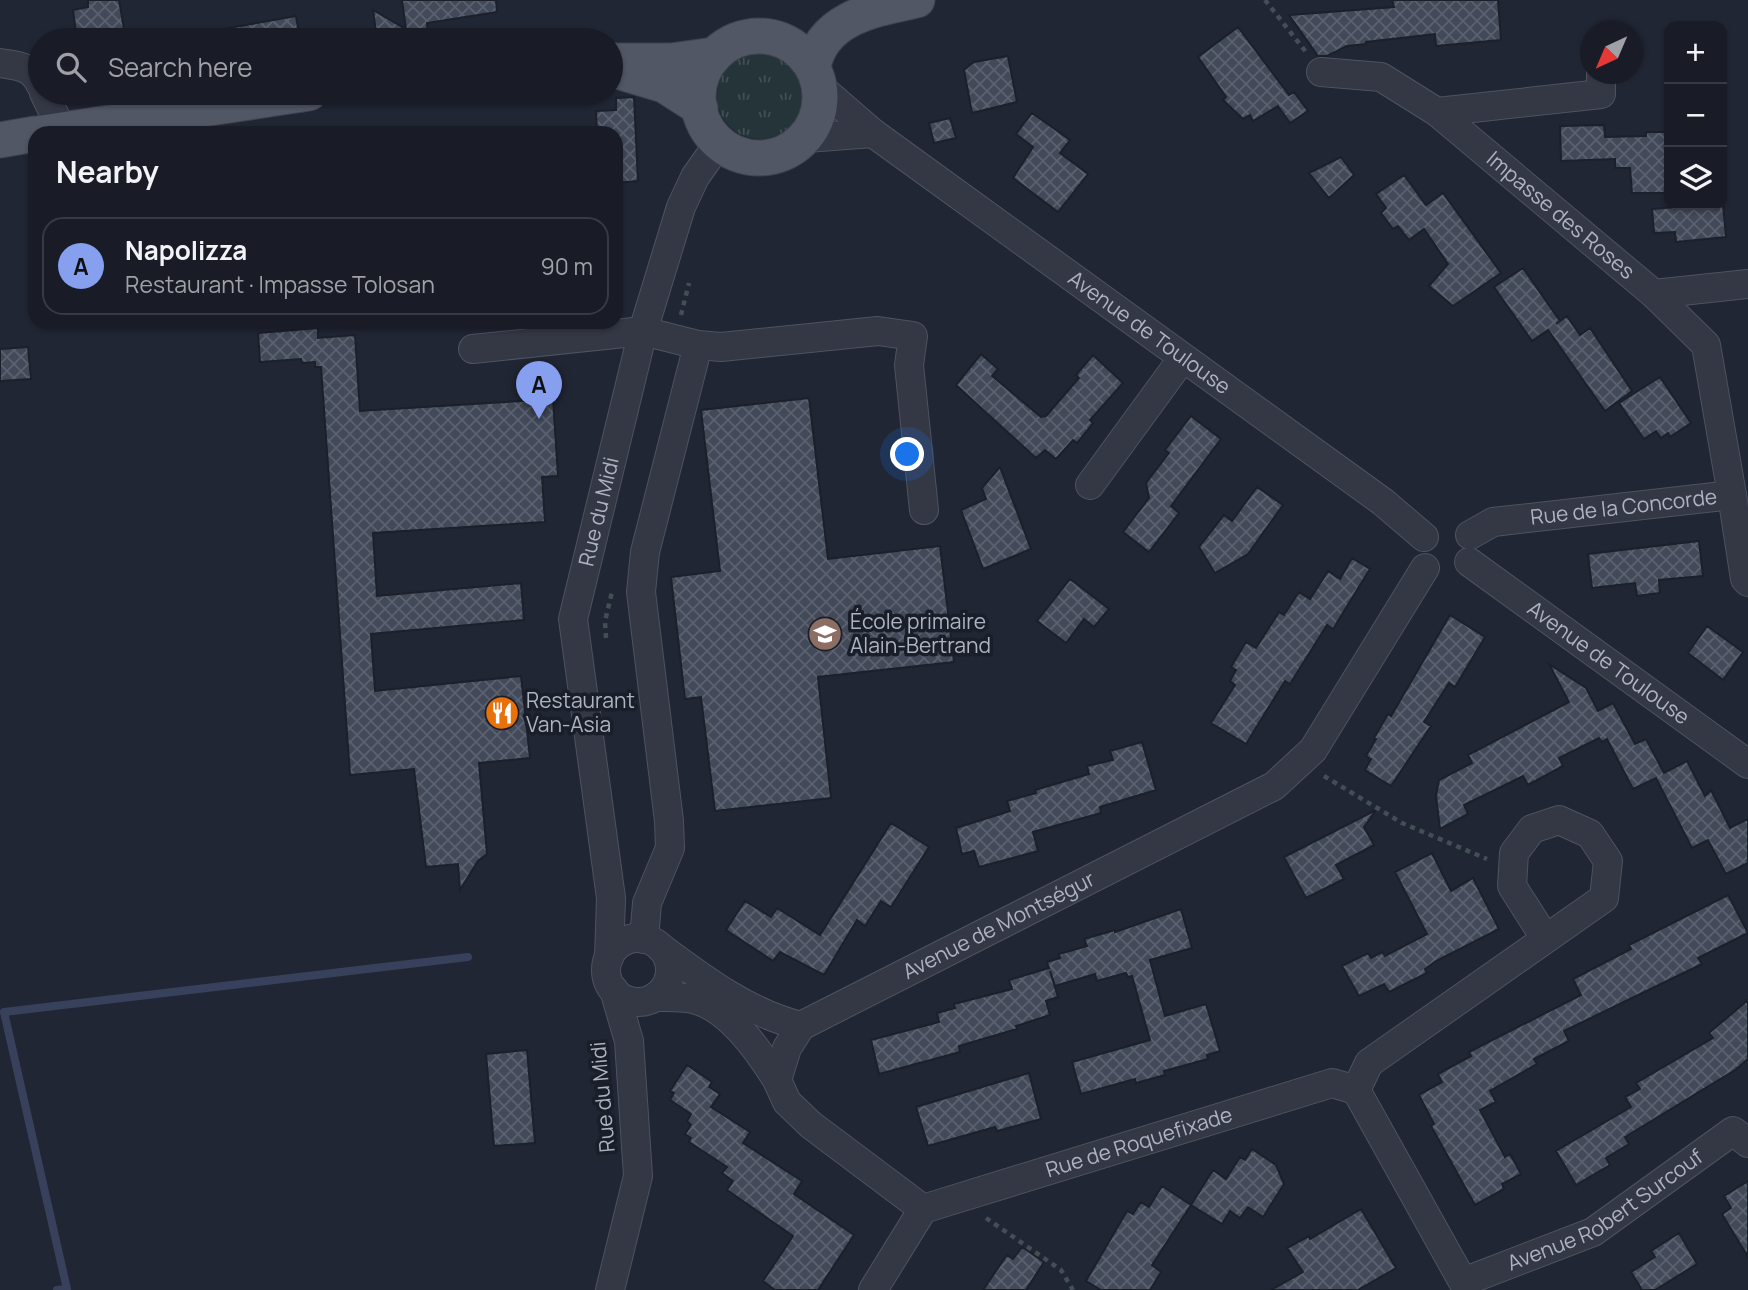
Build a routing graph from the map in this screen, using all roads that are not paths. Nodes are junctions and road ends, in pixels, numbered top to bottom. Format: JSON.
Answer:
{"nodes":[{"id":1,"x":917,"y":0,"type":"edge"},
{"id":2,"x":862,"y":12,"type":"junction"},
{"id":3,"x":778,"y":39,"type":"junction"},
{"id":4,"x":714,"y":55,"type":"junction"},
{"id":5,"x":623,"y":60,"type":"edge"},
{"id":6,"x":0,"y":63,"type":"edge"},
{"id":7,"x":28,"y":69,"type":"edge"},
{"id":8,"x":1321,"y":72,"type":"road end"},
{"id":9,"x":623,"y":73,"type":"edge"},
{"id":10,"x":816,"y":77,"type":"junction"},
{"id":11,"x":1601,"y":84,"type":"edge"},
{"id":12,"x":45,"y":105,"type":"edge"},
{"id":13,"x":228,"y":105,"type":"edge"},
{"id":14,"x":700,"y":108,"type":"junction"},
{"id":15,"x":1437,"y":112,"type":"junction"},
{"id":16,"x":46,"y":126,"type":"edge"},
{"id":17,"x":86,"y":126,"type":"edge"},
{"id":18,"x":873,"y":133,"type":"junction"},
{"id":19,"x":28,"y":135,"type":"edge"},
{"id":20,"x":806,"y":138,"type":"junction"},
{"id":21,"x":0,"y":139,"type":"edge"},
{"id":22,"x":719,"y":143,"type":"junction"},
{"id":23,"x":1748,"y":284,"type":"edge"},
{"id":24,"x":1654,"y":294,"type":"junction"},
{"id":25,"x":643,"y":331,"type":"junction"},
{"id":26,"x":698,"y":345,"type":"junction"},
{"id":27,"x":473,"y":349,"type":"dead end"},
{"id":28,"x":1182,"y":359,"type":"junction"},
{"id":29,"x":1090,"y":485,"type":"dead end"},
{"id":30,"x":1732,"y":495,"type":"junction"},
{"id":31,"x":924,"y":510,"type":"dead end"},
{"id":32,"x":1424,"y":537,"type":"junction"},
{"id":33,"x":1469,"y":548,"type":"junction"},
{"id":34,"x":1425,"y":568,"type":"junction"},
{"id":35,"x":1748,"y":582,"type":"edge"},
{"id":36,"x":1748,"y":764,"type":"edge"},
{"id":37,"x":611,"y":898,"type":"junction"},
{"id":38,"x":1545,"y":938,"type":"junction"},
{"id":39,"x":648,"y":941,"type":"junction"},
{"id":40,"x":609,"y":958,"type":"junction"},
{"id":41,"x":614,"y":990,"type":"junction"},
{"id":42,"x":652,"y":998,"type":"junction"},
{"id":43,"x":801,"y":1026,"type":"junction"},
{"id":44,"x":629,"y":1041,"type":"junction"},
{"id":45,"x":777,"y":1080,"type":"junction"},
{"id":46,"x":1356,"y":1090,"type":"junction"},
{"id":47,"x":1743,"y":1131,"type":"edge"},
{"id":48,"x":923,"y":1209,"type":"junction"},
{"id":49,"x":1456,"y":1286,"type":"edge"},
{"id":50,"x":610,"y":1290,"type":"edge"},
{"id":51,"x":873,"y":1290,"type":"edge"}],
"edges":[{"from":1,"to":2,"type":"main road"},
{"from":2,"to":3,"type":"main road"},
{"from":2,"to":10,"type":"main road"},
{"from":3,"to":4,"type":"main road"},
{"from":3,"to":10,"type":"main road"},
{"from":4,"to":5,"type":"main road"},
{"from":4,"to":14,"type":"main road"},
{"from":6,"to":7,"type":"street"},
{"from":8,"to":15,"type":"street","name":"Impasse des Roses"},
{"from":9,"to":14,"type":"main road"},
{"from":10,"to":18,"type":"street","name":"Avenue de Toulouse"},
{"from":10,"to":20,"type":"main road"},
{"from":11,"to":15,"type":"street"},
{"from":12,"to":16,"type":"street"},
{"from":13,"to":17,"type":"main road"},
{"from":14,"to":22,"type":"main road"},
{"from":15,"to":24,"type":"street","name":"Impasse des Roses"},
{"from":18,"to":20,"type":"street"},
{"from":18,"to":28,"type":"street","name":"Avenue de Toulouse"},
{"from":19,"to":21,"type":"main road"},
{"from":20,"to":22,"type":"main road"},
{"from":22,"to":25,"type":"street","name":"Rue du Midi"},
{"from":23,"to":24,"type":"street"},
{"from":24,"to":30,"type":"street","name":"Impasse des Roses"},
{"from":25,"to":26,"type":"street"},
{"from":25,"to":27,"type":"street"},
{"from":25,"to":37,"type":"street","name":"Rue du Midi"},
{"from":26,"to":31,"type":"street"},
{"from":26,"to":39,"type":"street"},
{"from":28,"to":29,"type":"street"},
{"from":28,"to":32,"type":"street","name":"Avenue de Toulouse"},
{"from":30,"to":33,"type":"street","name":"Rue de la Concorde"},
{"from":30,"to":35,"type":"street","name":"Rue de la Concorde"},
{"from":32,"to":33,"type":"street"},
{"from":32,"to":34,"type":"street"},
{"from":33,"to":34,"type":"street"},
{"from":33,"to":36,"type":"street","name":"Avenue de Toulouse"},
{"from":34,"to":43,"type":"street","name":"Avenue de Montségur"},
{"from":37,"to":39,"type":"street","name":"Rue du Midi"},
{"from":37,"to":40,"type":"street","name":"Rue du Midi"},
{"from":38,"to":38,"type":"street"},
{"from":38,"to":46,"type":"street"},
{"from":39,"to":40,"type":"street"},
{"from":39,"to":42,"type":"street","name":"Rue du Midi"},
{"from":39,"to":43,"type":"street"},
{"from":40,"to":41,"type":"street","name":"Rue du Midi"},
{"from":41,"to":42,"type":"street"},
{"from":41,"to":44,"type":"street","name":"Rue du Midi"},
{"from":42,"to":44,"type":"street","name":"Rue du Midi"},
{"from":42,"to":45,"type":"street"},
{"from":43,"to":45,"type":"street"},
{"from":44,"to":50,"type":"street","name":"Rue du Midi"},
{"from":45,"to":48,"type":"street"},
{"from":46,"to":48,"type":"street","name":"Rue de Roquefixade"},
{"from":46,"to":49,"type":"street","name":"Avenue Robert Surcouf"},
{"from":47,"to":49,"type":"street","name":"Avenue Robert Surcouf"},
{"from":48,"to":51,"type":"street"}]}
